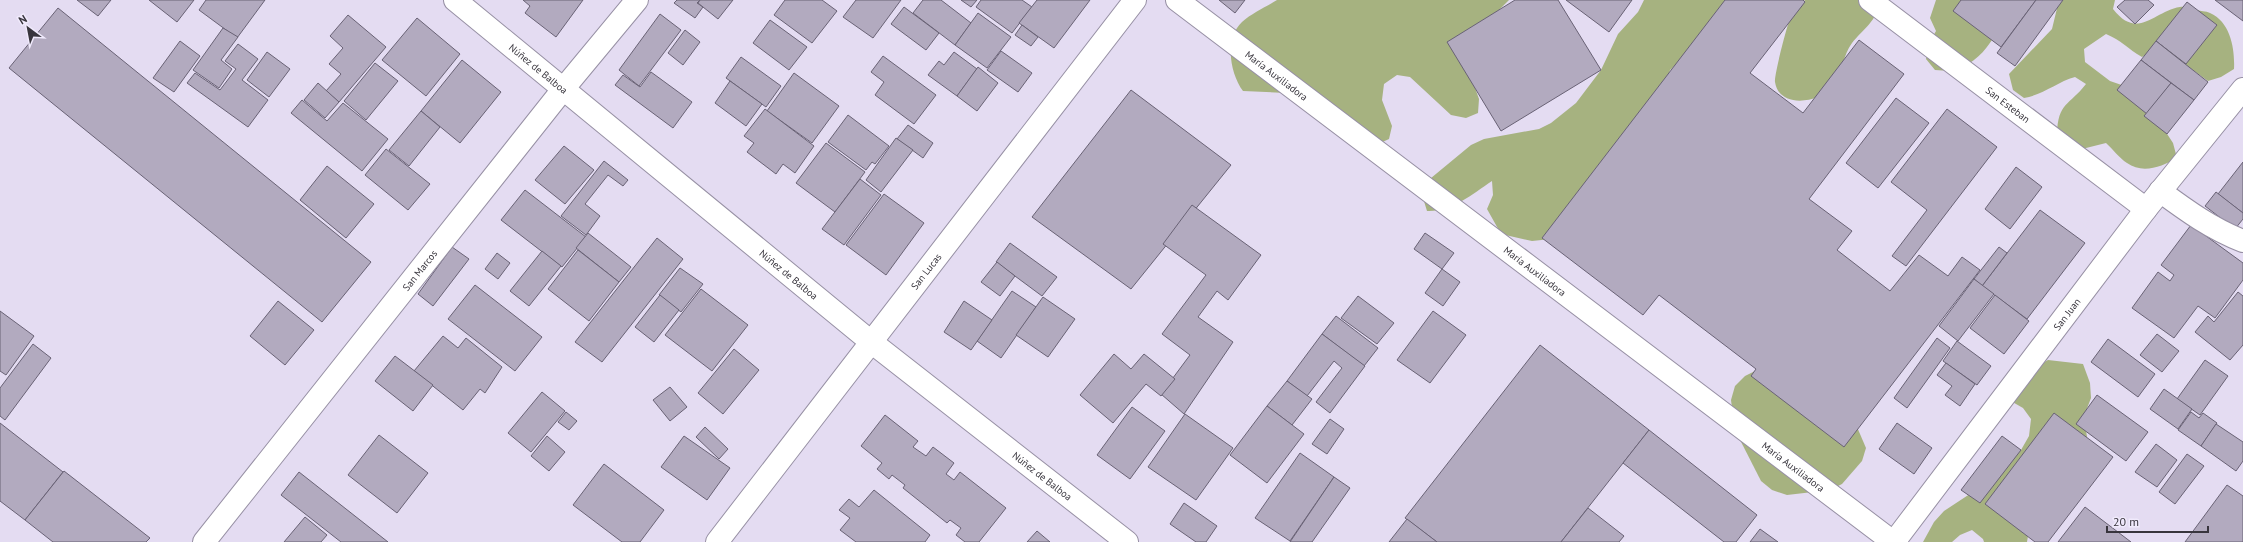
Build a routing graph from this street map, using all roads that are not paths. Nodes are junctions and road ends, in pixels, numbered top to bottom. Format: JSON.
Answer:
{"nodes":[{"id":1,"x":455,"y":0,"type":"edge"},
{"id":2,"x":637,"y":0,"type":"edge"},
{"id":3,"x":1135,"y":0,"type":"edge"},
{"id":4,"x":1177,"y":0,"type":"edge"},
{"id":5,"x":1870,"y":0,"type":"edge"},
{"id":6,"x":564,"y":88,"type":"junction"},
{"id":7,"x":2243,"y":89,"type":"edge"},
{"id":8,"x":2160,"y":191,"type":"junction"},
{"id":9,"x":2146,"y":209,"type":"junction"},
{"id":10,"x":2243,"y":241,"type":"edge"},
{"id":11,"x":870,"y":341,"type":"junction"},
{"id":12,"x":204,"y":542,"type":"edge"},
{"id":13,"x":717,"y":542,"type":"edge"},
{"id":14,"x":1126,"y":542,"type":"edge"},
{"id":15,"x":1893,"y":542,"type":"edge"}],
"edges":[{"from":1,"to":6,"type":"street","name":"Núñez de Balboa"},
{"from":2,"to":6,"type":"street","name":"San Marcos"},
{"from":3,"to":11,"type":"street","name":"San Lucas"},
{"from":4,"to":15,"type":"street","name":"María Auxiliadora"},
{"from":5,"to":9,"type":"street","name":"San Esteban"},
{"from":6,"to":11,"type":"street","name":"Núñez de Balboa"},
{"from":6,"to":12,"type":"street","name":"San Marcos"},
{"from":7,"to":8,"type":"street","name":"San Juan"},
{"from":8,"to":9,"type":"street","name":"San Juan"},
{"from":8,"to":10,"type":"street"},
{"from":9,"to":15,"type":"street","name":"San Juan"},
{"from":11,"to":13,"type":"street","name":"San Lucas"},
{"from":11,"to":14,"type":"street","name":"Núñez de Balboa"}]}
